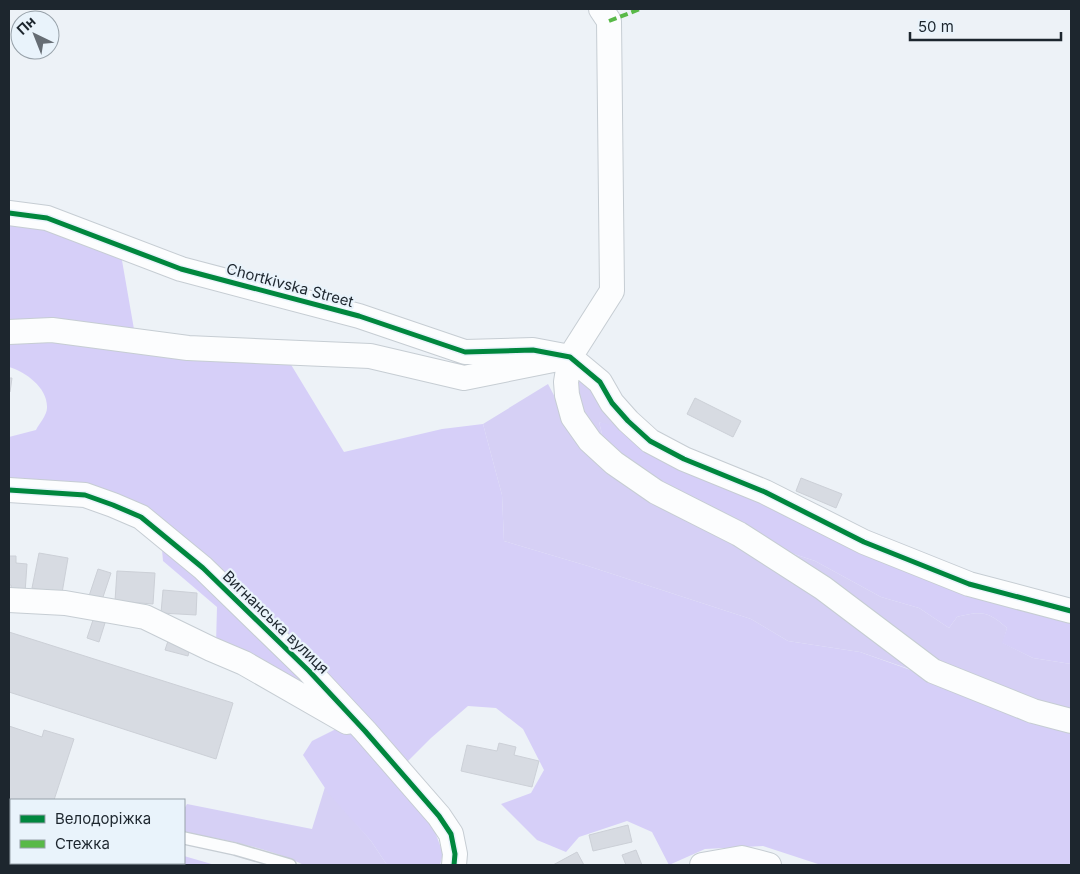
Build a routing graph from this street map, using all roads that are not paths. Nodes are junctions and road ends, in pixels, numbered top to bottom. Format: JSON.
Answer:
{"nodes":[{"id":1,"x":601,"y":9,"type":"edge"},
{"id":2,"x":9,"y":213,"type":"edge"},
{"id":3,"x":9,"y":332,"type":"edge"},
{"id":4,"x":570,"y":357,"type":"junction"},
{"id":5,"x":9,"y":490,"type":"edge"},
{"id":6,"x":9,"y":600,"type":"edge"},
{"id":7,"x":1071,"y":611,"type":"edge"},
{"id":8,"x":1071,"y":721,"type":"edge"},
{"id":9,"x":364,"y":731,"type":"junction"},
{"id":10,"x":185,"y":838,"type":"edge"},
{"id":11,"x":290,"y":865,"type":"edge"},
{"id":12,"x":454,"y":865,"type":"edge"},
{"id":13,"x":702,"y":865,"type":"edge"},
{"id":14,"x":769,"y":865,"type":"edge"}],
"edges":[{"from":1,"to":4,"type":"street"},
{"from":2,"to":4,"type":"street","name":"Chortkivska Street"},
{"from":3,"to":4,"type":"street"},
{"from":4,"to":7,"type":"street"},
{"from":4,"to":8,"type":"street"},
{"from":5,"to":9,"type":"street","name":"Вигнанська вулиця"},
{"from":6,"to":9,"type":"street"},
{"from":9,"to":12,"type":"street","name":"Вигнанська вулиця"},
{"from":10,"to":11,"type":"lane"},
{"from":13,"to":14,"type":"street"}]}
